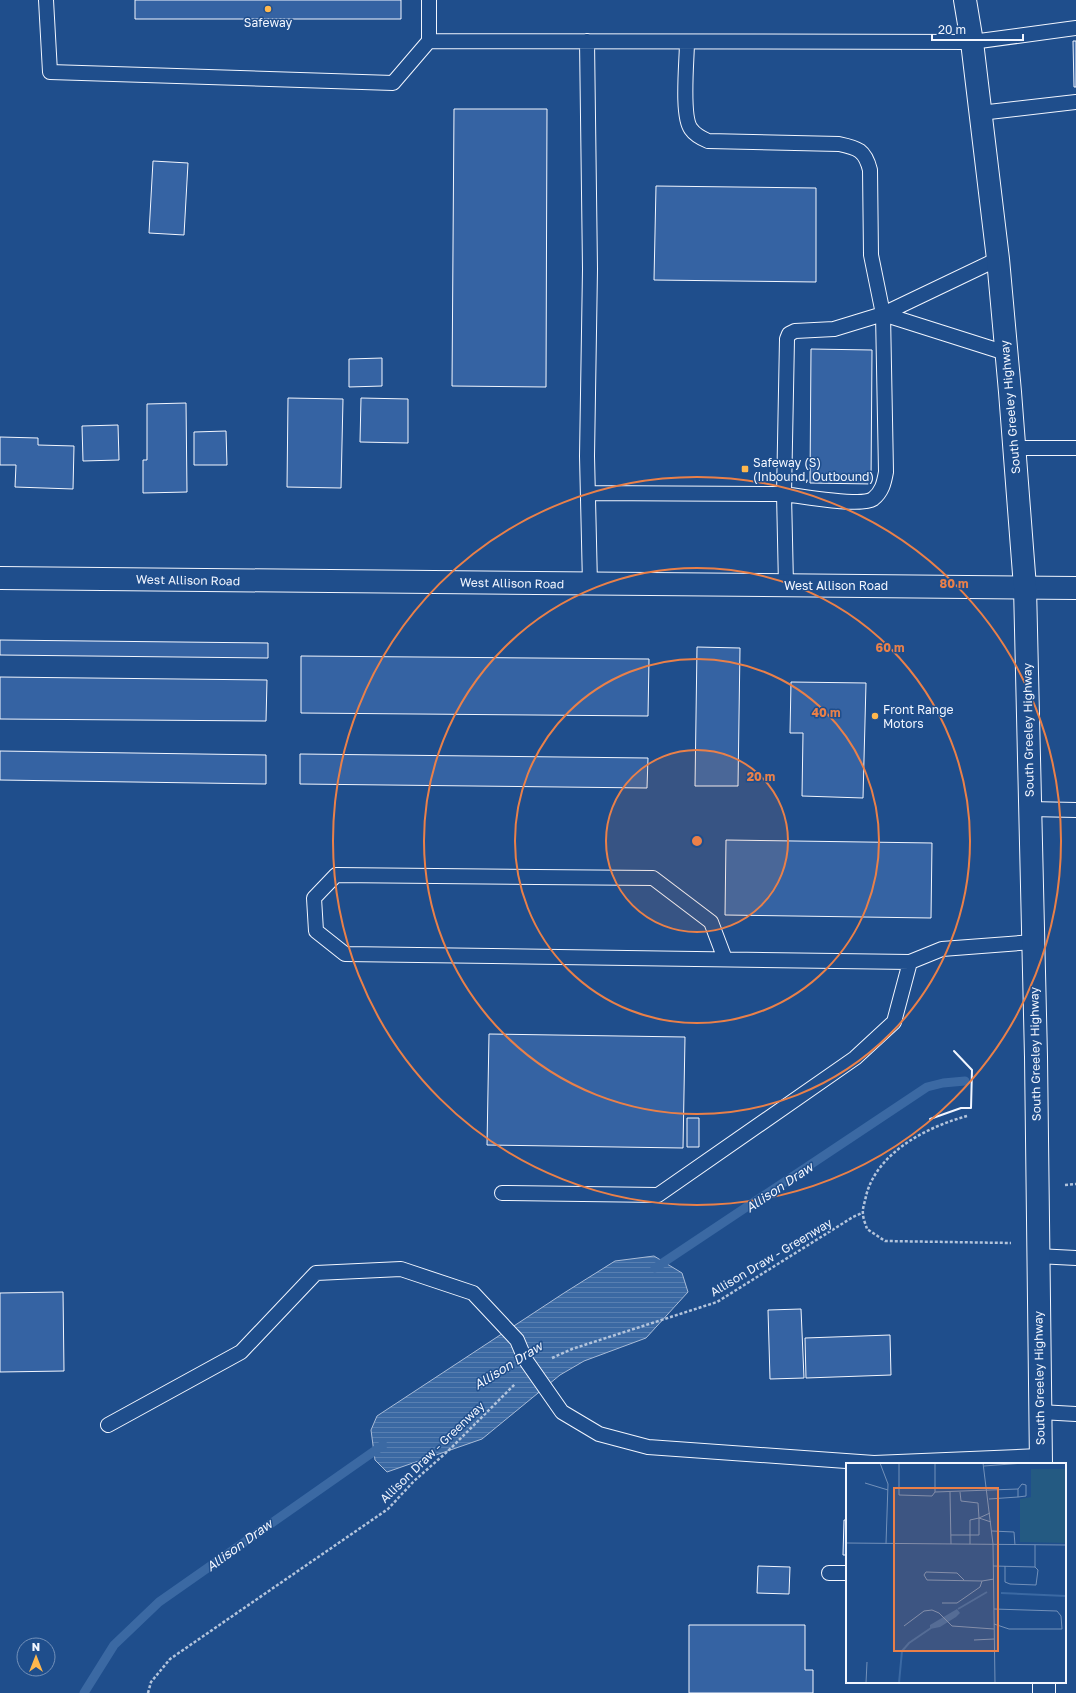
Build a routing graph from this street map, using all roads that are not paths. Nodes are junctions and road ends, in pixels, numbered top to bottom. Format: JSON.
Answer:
{"nodes":[{"id":1,"x":46,"y":0,"type":"edge"},
{"id":2,"x":428,"y":0,"type":"edge"},
{"id":3,"x":965,"y":0,"type":"edge"},
{"id":4,"x":1076,"y":28,"type":"edge"},
{"id":5,"x":429,"y":41,"type":"junction"},
{"id":6,"x":587,"y":41,"type":"junction"},
{"id":7,"x":687,"y":42,"type":"junction"},
{"id":8,"x":972,"y":42,"type":"junction"},
{"id":9,"x":1076,"y":102,"type":"edge"},
{"id":10,"x":980,"y":113,"type":"junction"},
{"id":11,"x":998,"y":259,"type":"junction"},
{"id":12,"x":883,"y":314,"type":"junction"},
{"id":13,"x":1006,"y":353,"type":"junction"},
{"id":14,"x":1014,"y":448,"type":"junction"},
{"id":15,"x":1076,"y":448,"type":"edge"},
{"id":16,"x":588,"y":493,"type":"junction"},
{"id":17,"x":784,"y":494,"type":"junction"},
{"id":18,"x":0,"y":578,"type":"edge"},
{"id":19,"x":590,"y":584,"type":"junction"},
{"id":20,"x":786,"y":585,"type":"junction"},
{"id":21,"x":1025,"y":587,"type":"junction"},
{"id":22,"x":1076,"y":588,"type":"edge"},
{"id":23,"x":1030,"y":809,"type":"junction"},
{"id":24,"x":1076,"y":810,"type":"edge"},
{"id":25,"x":1033,"y":942,"type":"junction"},
{"id":26,"x":725,"y":959,"type":"junction"},
{"id":27,"x":910,"y":962,"type":"junction"},
{"id":28,"x":502,"y":1193,"type":"dead end"},
{"id":29,"x":1037,"y":1250,"type":"junction"},
{"id":30,"x":1076,"y":1258,"type":"edge"},
{"id":31,"x":1040,"y":1412,"type":"junction"},
{"id":32,"x":1076,"y":1414,"type":"edge"},
{"id":33,"x":108,"y":1425,"type":"dead end"},
{"id":34,"x":1041,"y":1460,"type":"edge"},
{"id":35,"x":829,"y":1573,"type":"dead end"},
{"id":36,"x":846,"y":1573,"type":"edge"}],
"edges":[{"from":1,"to":5,"type":"lane"},
{"from":2,"to":5,"type":"lane"},
{"from":3,"to":8,"type":"main road","name":"South Greeley Highway"},
{"from":4,"to":8,"type":"lane"},
{"from":5,"to":6,"type":"lane"},
{"from":6,"to":7,"type":"lane"},
{"from":6,"to":16,"type":"lane"},
{"from":7,"to":8,"type":"lane"},
{"from":7,"to":12,"type":"lane"},
{"from":8,"to":10,"type":"main road","name":"South Greeley Highway"},
{"from":9,"to":10,"type":"lane"},
{"from":10,"to":11,"type":"main road","name":"South Greeley Highway"},
{"from":11,"to":12,"type":"lane"},
{"from":11,"to":13,"type":"main road","name":"South Greeley Highway"},
{"from":12,"to":13,"type":"lane"},
{"from":12,"to":17,"type":"lane"},
{"from":12,"to":17,"type":"lane"},
{"from":13,"to":14,"type":"main road","name":"South Greeley Highway"},
{"from":14,"to":15,"type":"lane"},
{"from":14,"to":21,"type":"main road","name":"South Greeley Highway"},
{"from":16,"to":17,"type":"lane"},
{"from":16,"to":19,"type":"lane"},
{"from":17,"to":20,"type":"lane"},
{"from":18,"to":19,"type":"main road","name":"West Allison Road"},
{"from":19,"to":20,"type":"main road","name":"West Allison Road"},
{"from":20,"to":21,"type":"main road","name":"West Allison Road"},
{"from":21,"to":22,"type":"main road","name":"West Allison Road"},
{"from":21,"to":23,"type":"main road","name":"South Greeley Highway"},
{"from":23,"to":24,"type":"lane"},
{"from":23,"to":25,"type":"main road","name":"South Greeley Highway"},
{"from":25,"to":27,"type":"lane"},
{"from":25,"to":29,"type":"main road","name":"South Greeley Highway"},
{"from":26,"to":26,"type":"lane"},
{"from":26,"to":27,"type":"lane"},
{"from":27,"to":28,"type":"lane"},
{"from":29,"to":30,"type":"lane"},
{"from":29,"to":31,"type":"main road","name":"South Greeley Highway"},
{"from":31,"to":32,"type":"lane"},
{"from":31,"to":34,"type":"main road","name":"South Greeley Highway"},
{"from":33,"to":34,"type":"lane"},
{"from":35,"to":36,"type":"lane"}]}
